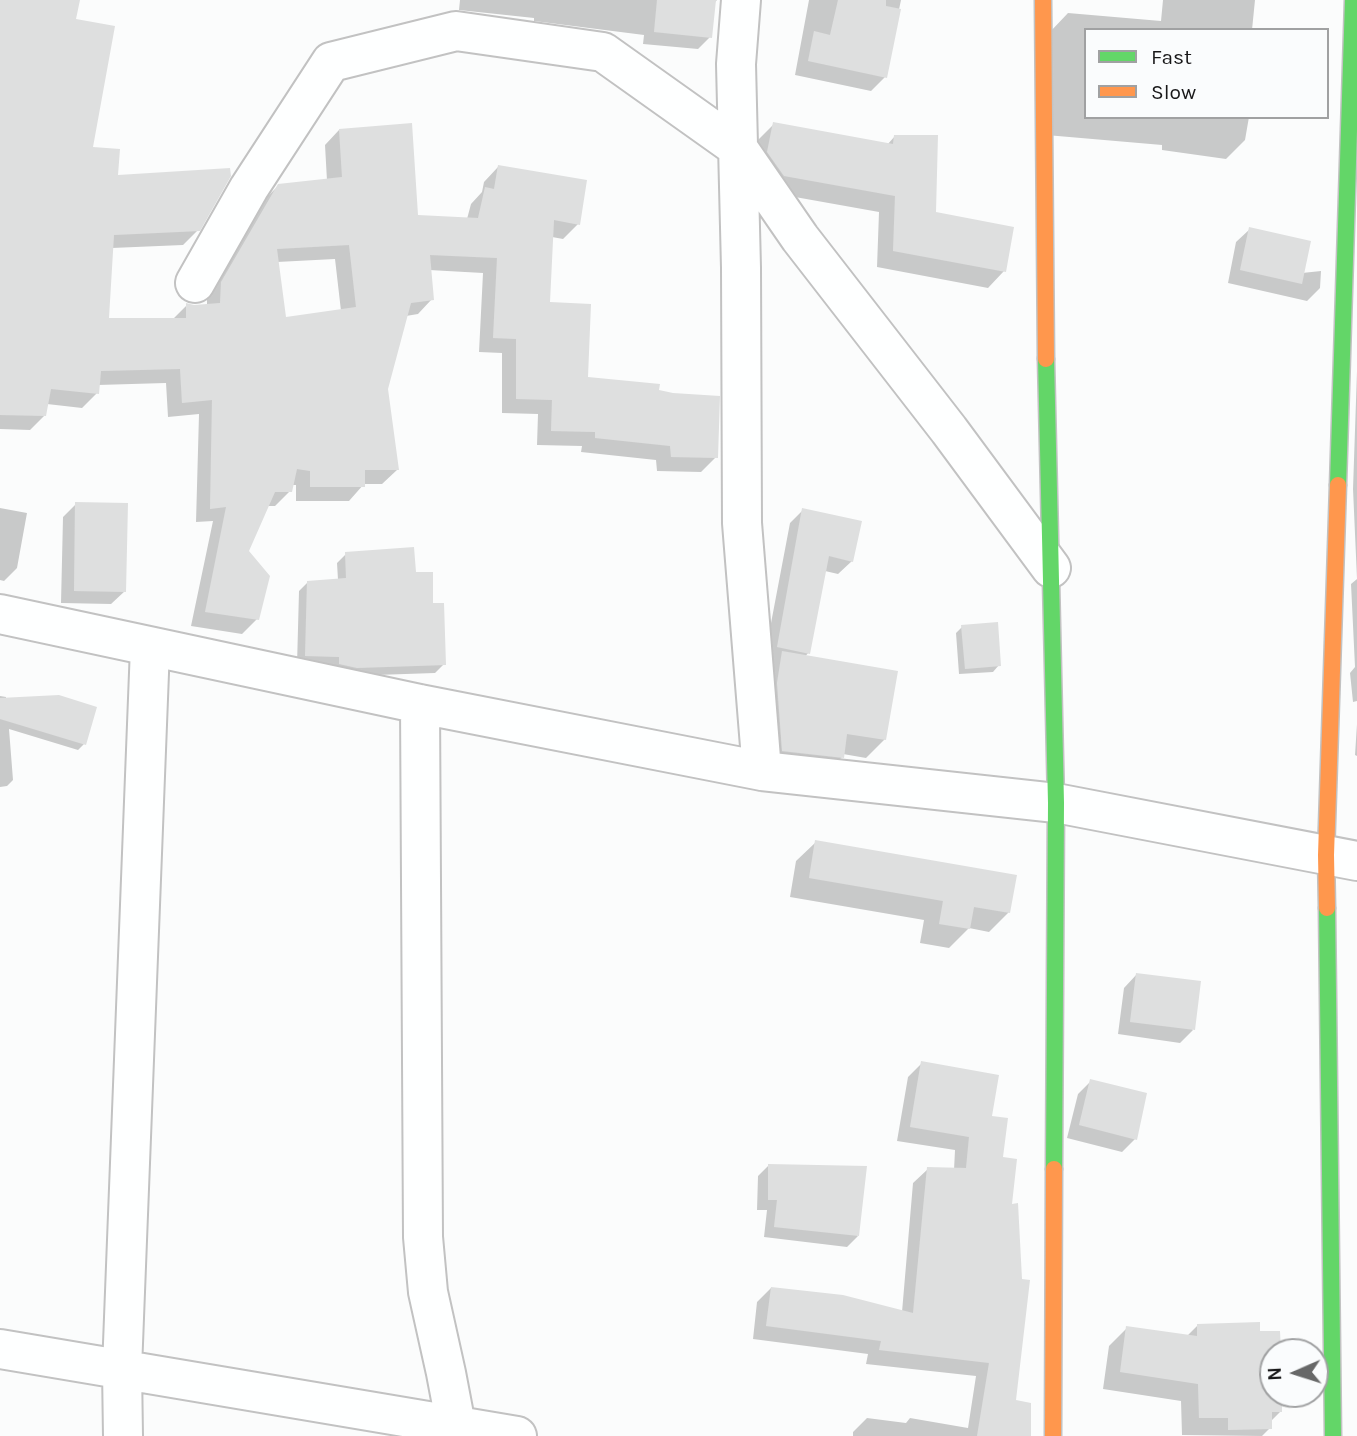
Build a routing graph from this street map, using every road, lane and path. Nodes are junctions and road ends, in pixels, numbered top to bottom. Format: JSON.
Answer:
{"nodes":[{"id":1,"x":741,"y":0,"type":"edge"},
{"id":2,"x":1043,"y":0,"type":"edge"},
{"id":3,"x":1353,"y":0,"type":"edge"},
{"id":4,"x":738,"y":148,"type":"junction"},
{"id":5,"x":195,"y":283,"type":"dead end"},
{"id":6,"x":1051,"y":568,"type":"junction"},
{"id":7,"x":0,"y":614,"type":"edge"},
{"id":8,"x":150,"y":647,"type":"junction"},
{"id":9,"x":420,"y":704,"type":"junction"},
{"id":10,"x":762,"y":771,"type":"junction"},
{"id":11,"x":1056,"y":803,"type":"junction"},
{"id":12,"x":1341,"y":858,"type":"edge"},
{"id":13,"x":0,"y":1349,"type":"edge"},
{"id":14,"x":122,"y":1369,"type":"junction"},
{"id":15,"x":457,"y":1431,"type":"edge"},
{"id":16,"x":123,"y":1436,"type":"edge"},
{"id":17,"x":517,"y":1436,"type":"edge"},
{"id":18,"x":1053,"y":1436,"type":"edge"},
{"id":19,"x":1333,"y":1436,"type":"edge"}],
"edges":[{"from":1,"to":4,"type":"street"},
{"from":2,"to":6,"type":"street"},
{"from":3,"to":12,"type":"street"},
{"from":4,"to":5,"type":"street"},
{"from":4,"to":6,"type":"street"},
{"from":4,"to":10,"type":"street"},
{"from":6,"to":11,"type":"street"},
{"from":7,"to":8,"type":"street"},
{"from":8,"to":9,"type":"street"},
{"from":8,"to":14,"type":"street"},
{"from":9,"to":10,"type":"street"},
{"from":9,"to":15,"type":"street"},
{"from":10,"to":11,"type":"street"},
{"from":11,"to":12,"type":"street"},
{"from":11,"to":18,"type":"street"},
{"from":12,"to":19,"type":"street"},
{"from":13,"to":14,"type":"street"},
{"from":14,"to":15,"type":"street"},
{"from":14,"to":16,"type":"street"},
{"from":15,"to":17,"type":"street"}]}
